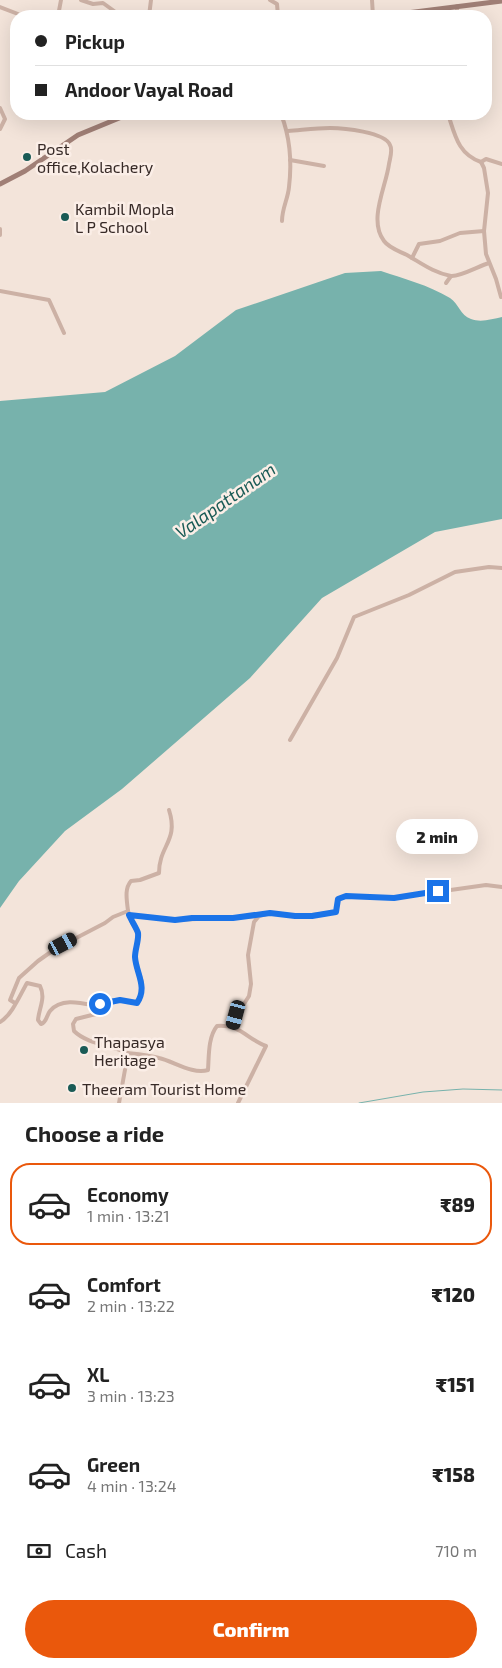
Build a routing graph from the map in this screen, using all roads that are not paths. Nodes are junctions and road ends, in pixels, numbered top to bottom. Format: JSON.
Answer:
{"nodes":[{"id":1,"x":81,"y":0,"type":"edge"},
{"id":2,"x":270,"y":0,"type":"edge"},
{"id":3,"x":103,"y":1,"type":"edge"},
{"id":4,"x":482,"y":1,"type":"edge"},
{"id":5,"x":502,"y":1,"type":"edge"},
{"id":6,"x":277,"y":2,"type":"edge"},
{"id":7,"x":457,"y":6,"type":"junction"},
{"id":8,"x":114,"y":10,"type":"edge"},
{"id":9,"x":428,"y":10,"type":"edge"},
{"id":10,"x":457,"y":10,"type":"edge"},
{"id":11,"x":0,"y":108,"type":"edge"},
{"id":12,"x":112,"y":120,"type":"edge"},
{"id":13,"x":284,"y":120,"type":"edge"},
{"id":14,"x":450,"y":120,"type":"edge"},
{"id":15,"x":0,"y":129,"type":"edge"},
{"id":16,"x":288,"y":131,"type":"junction"},
{"id":17,"x":290,"y":160,"type":"junction"},
{"id":18,"x":481,"y":162,"type":"junction"},
{"id":19,"x":502,"y":164,"type":"edge"},
{"id":20,"x":324,"y":166,"type":"dead end"},
{"id":21,"x":0,"y":183,"type":"edge"},
{"id":22,"x":282,"y":221,"type":"dead end"},
{"id":23,"x":0,"y":228,"type":"edge"},
{"id":24,"x":484,"y":231,"type":"junction"},
{"id":25,"x":0,"y":235,"type":"edge"},
{"id":26,"x":412,"y":258,"type":"junction"},
{"id":27,"x":489,"y":263,"type":"junction"},
{"id":28,"x":451,"y":276,"type":"junction"},
{"id":29,"x":446,"y":284,"type":"dead end"},
{"id":30,"x":0,"y":291,"type":"edge"},
{"id":31,"x":501,"y":297,"type":"edge"},
{"id":32,"x":64,"y":333,"type":"dead end"},
{"id":33,"x":502,"y":568,"type":"edge"},
{"id":34,"x":290,"y":740,"type":"dead end"},
{"id":35,"x":169,"y":810,"type":"dead end"},
{"id":36,"x":502,"y":887,"type":"edge"},
{"id":37,"x":129,"y":913,"type":"junction"},
{"id":38,"x":259,"y":916,"type":"junction"},
{"id":39,"x":15,"y":1003,"type":"junction"},
{"id":40,"x":97,"y":1006,"type":"junction"},
{"id":41,"x":0,"y":1022,"type":"edge"},
{"id":42,"x":233,"y":1027,"type":"junction"},
{"id":43,"x":128,"y":1053,"type":"junction"},
{"id":44,"x":119,"y":1103,"type":"edge"},
{"id":45,"x":238,"y":1103,"type":"edge"}],
"edges":[{"from":1,"to":3,"type":"street"},
{"from":2,"to":6,"type":"street"},
{"from":3,"to":8,"type":"street"},
{"from":4,"to":5,"type":"main road"},
{"from":4,"to":7,"type":"main road"},
{"from":7,"to":9,"type":"main road"},
{"from":7,"to":10,"type":"street"},
{"from":11,"to":15,"type":"street"},
{"from":12,"to":21,"type":"main road"},
{"from":13,"to":16,"type":"street"},
{"from":14,"to":18,"type":"street"},
{"from":16,"to":17,"type":"street"},
{"from":16,"to":26,"type":"street"},
{"from":17,"to":20,"type":"street"},
{"from":17,"to":22,"type":"street"},
{"from":18,"to":19,"type":"street"},
{"from":18,"to":24,"type":"street"},
{"from":23,"to":25,"type":"street"},
{"from":24,"to":26,"type":"street"},
{"from":24,"to":27,"type":"street"},
{"from":26,"to":28,"type":"street"},
{"from":27,"to":28,"type":"street"},
{"from":27,"to":31,"type":"street"},
{"from":28,"to":29,"type":"street"},
{"from":30,"to":32,"type":"street"},
{"from":33,"to":34,"type":"street"},
{"from":35,"to":37,"type":"street"},
{"from":36,"to":38,"type":"street"},
{"from":37,"to":38,"type":"street"},
{"from":37,"to":39,"type":"street"},
{"from":37,"to":40,"type":"street"},
{"from":38,"to":42,"type":"street"},
{"from":39,"to":40,"type":"street"},
{"from":39,"to":41,"type":"street"},
{"from":40,"to":43,"type":"street"},
{"from":42,"to":43,"type":"street"},
{"from":42,"to":45,"type":"street"},
{"from":43,"to":44,"type":"street"}]}
